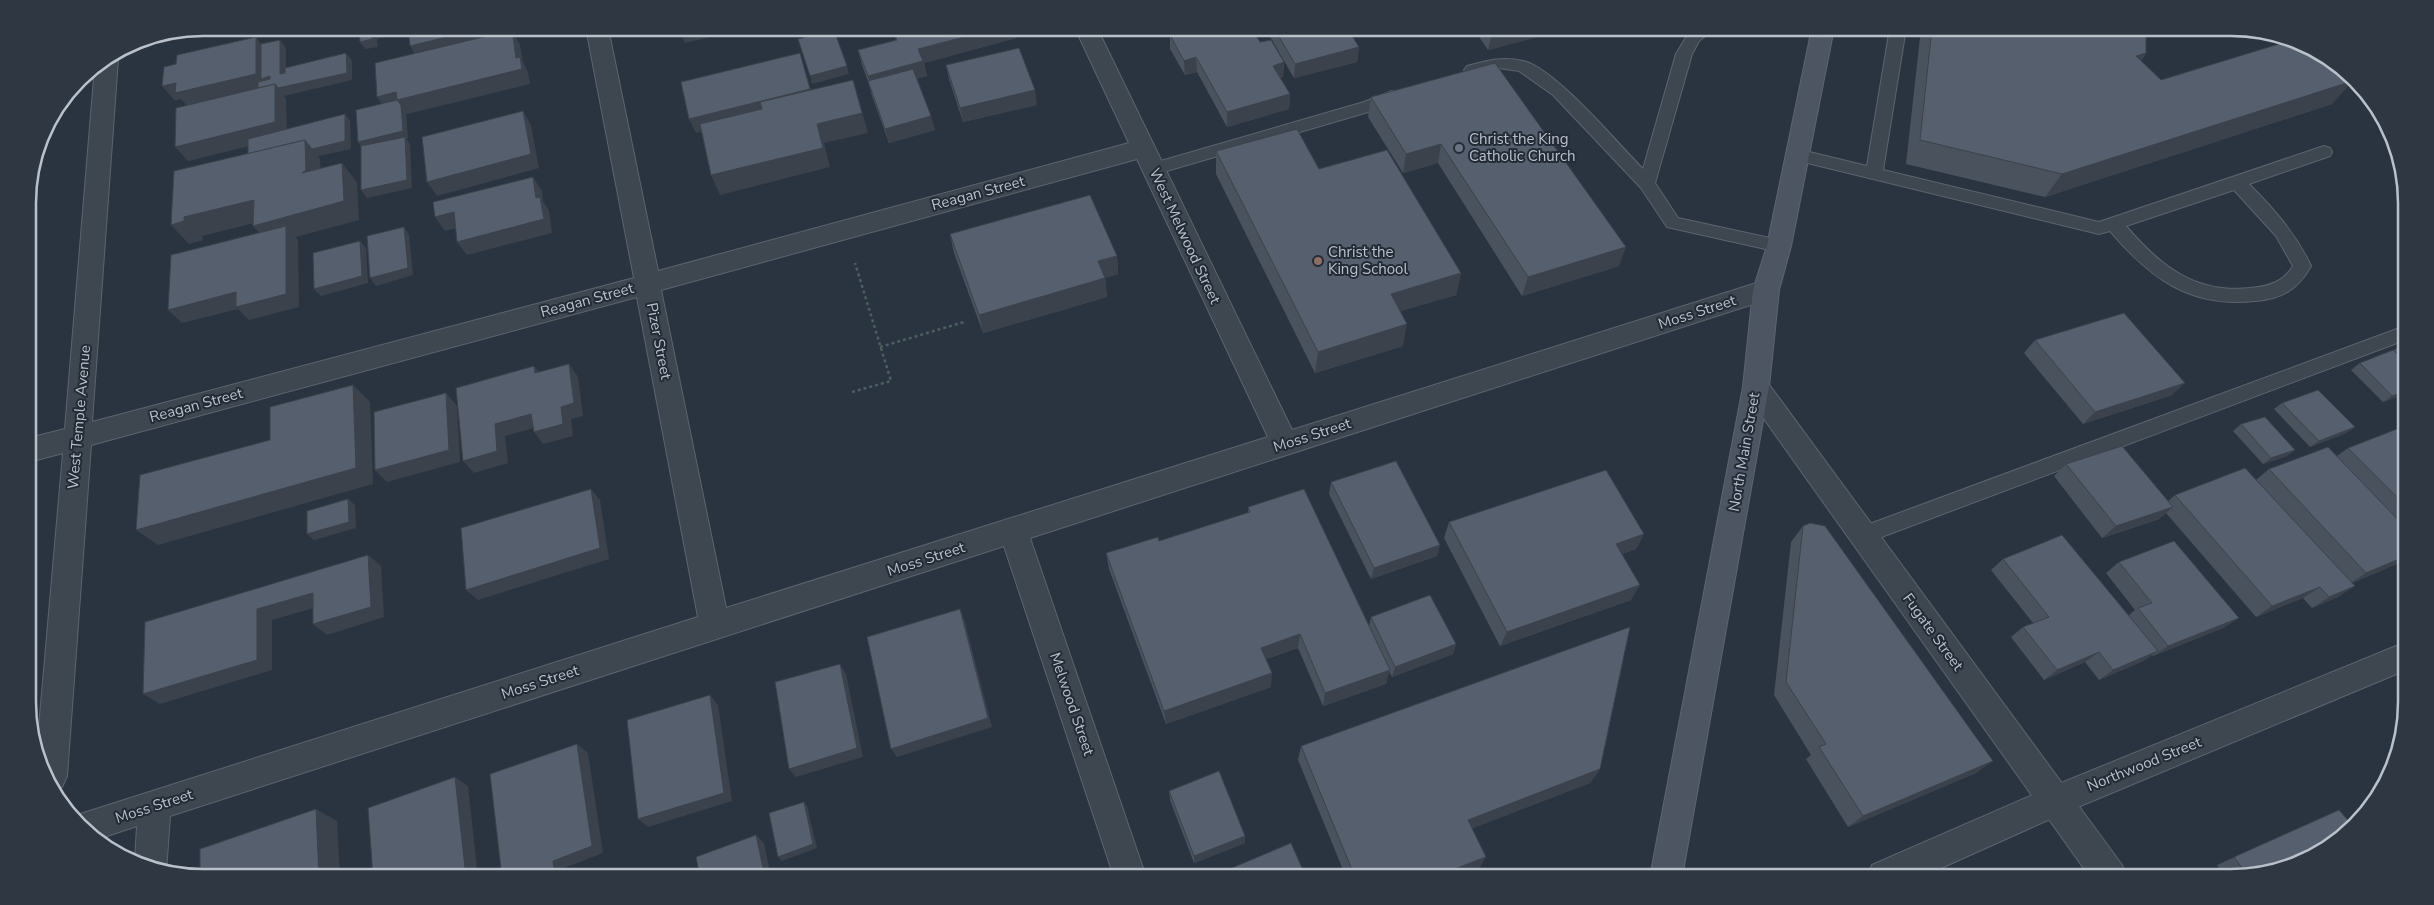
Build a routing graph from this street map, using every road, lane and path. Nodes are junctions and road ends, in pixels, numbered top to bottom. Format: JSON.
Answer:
{"nodes":[{"id":1,"x":1695,"y":36,"type":"edge"},
{"id":2,"x":1820,"y":36,"type":"edge"},
{"id":3,"x":1897,"y":36,"type":"edge"},
{"id":4,"x":598,"y":37,"type":"edge"},
{"id":5,"x":1096,"y":37,"type":"edge"},
{"id":6,"x":106,"y":67,"type":"edge"},
{"id":7,"x":1455,"y":74,"type":"edge"},
{"id":8,"x":1404,"y":92,"type":"edge"},
{"id":9,"x":2324,"y":152,"type":"dead end"},
{"id":10,"x":1797,"y":155,"type":"junction"},
{"id":11,"x":1149,"y":158,"type":"junction"},
{"id":12,"x":1874,"y":174,"type":"junction"},
{"id":13,"x":2236,"y":182,"type":"junction"},
{"id":14,"x":1647,"y":184,"type":"junction"},
{"id":15,"x":2114,"y":224,"type":"junction"},
{"id":16,"x":1779,"y":246,"type":"junction"},
{"id":17,"x":853,"y":258,"type":"dead end"},
{"id":18,"x":648,"y":284,"type":"junction"},
{"id":19,"x":1766,"y":290,"type":"junction"},
{"id":20,"x":964,"y":322,"type":"dead end"},
{"id":21,"x":2398,"y":336,"type":"edge"},
{"id":22,"x":880,"y":347,"type":"junction"},
{"id":23,"x":1756,"y":387,"type":"junction"},
{"id":24,"x":852,"y":392,"type":"dead end"},
{"id":25,"x":78,"y":436,"type":"junction"},
{"id":26,"x":1285,"y":444,"type":"junction"},
{"id":27,"x":36,"y":448,"type":"edge"},
{"id":28,"x":1013,"y":531,"type":"junction"},
{"id":29,"x":1863,"y":535,"type":"junction"},
{"id":30,"x":715,"y":626,"type":"junction"},
{"id":31,"x":2398,"y":659,"type":"edge"},
{"id":32,"x":51,"y":770,"type":"edge"},
{"id":33,"x":2055,"y":801,"type":"junction"},
{"id":34,"x":154,"y":806,"type":"junction"},
{"id":35,"x":91,"y":825,"type":"edge"},
{"id":36,"x":151,"y":861,"type":"edge"},
{"id":37,"x":1668,"y":868,"type":"edge"},
{"id":38,"x":1904,"y":868,"type":"edge"},
{"id":39,"x":2104,"y":868,"type":"edge"},
{"id":40,"x":1127,"y":869,"type":"edge"}],
"edges":[{"from":1,"to":14,"type":"lane"},
{"from":2,"to":10,"type":"main road","name":"North Main Street"},
{"from":3,"to":12,"type":"lane"},
{"from":4,"to":18,"type":"street","name":"Pizer Street"},
{"from":5,"to":11,"type":"street","name":"West Melwood Street"},
{"from":6,"to":25,"type":"street","name":"West Temple Avenue"},
{"from":7,"to":14,"type":"lane"},
{"from":8,"to":11,"type":"lane"},
{"from":9,"to":13,"type":"lane"},
{"from":10,"to":12,"type":"lane"},
{"from":10,"to":16,"type":"main road","name":"North Main Street"},
{"from":11,"to":18,"type":"street","name":"Reagan Street"},
{"from":11,"to":26,"type":"street","name":"West Melwood Street"},
{"from":12,"to":15,"type":"lane"},
{"from":13,"to":15,"type":"lane"},
{"from":13,"to":15,"type":"lane"},
{"from":14,"to":16,"type":"lane"},
{"from":16,"to":19,"type":"main road","name":"North Main Street"},
{"from":17,"to":22,"type":"path"},
{"from":18,"to":25,"type":"street","name":"Reagan Street"},
{"from":18,"to":30,"type":"street","name":"Pizer Street"},
{"from":19,"to":23,"type":"main road","name":"North Main Street"},
{"from":19,"to":26,"type":"street","name":"Moss Street"},
{"from":20,"to":22,"type":"path"},
{"from":21,"to":29,"type":"lane"},
{"from":22,"to":24,"type":"path"},
{"from":23,"to":29,"type":"street","name":"Fugate Street"},
{"from":23,"to":37,"type":"main road","name":"North Main Street"},
{"from":25,"to":27,"type":"street","name":"Reagan Street"},
{"from":25,"to":32,"type":"street","name":"West Temple Avenue"},
{"from":26,"to":28,"type":"street","name":"Moss Street"},
{"from":28,"to":30,"type":"street","name":"Moss Street"},
{"from":28,"to":40,"type":"street","name":"Melwood Street"},
{"from":29,"to":33,"type":"street","name":"Fugate Street"},
{"from":30,"to":34,"type":"street","name":"Moss Street"},
{"from":31,"to":33,"type":"street","name":"Northwood Street"},
{"from":33,"to":38,"type":"street","name":"Northwood Street"},
{"from":33,"to":39,"type":"street","name":"Fugate Street"},
{"from":34,"to":35,"type":"street","name":"Moss Street"},
{"from":34,"to":36,"type":"street"}]}
